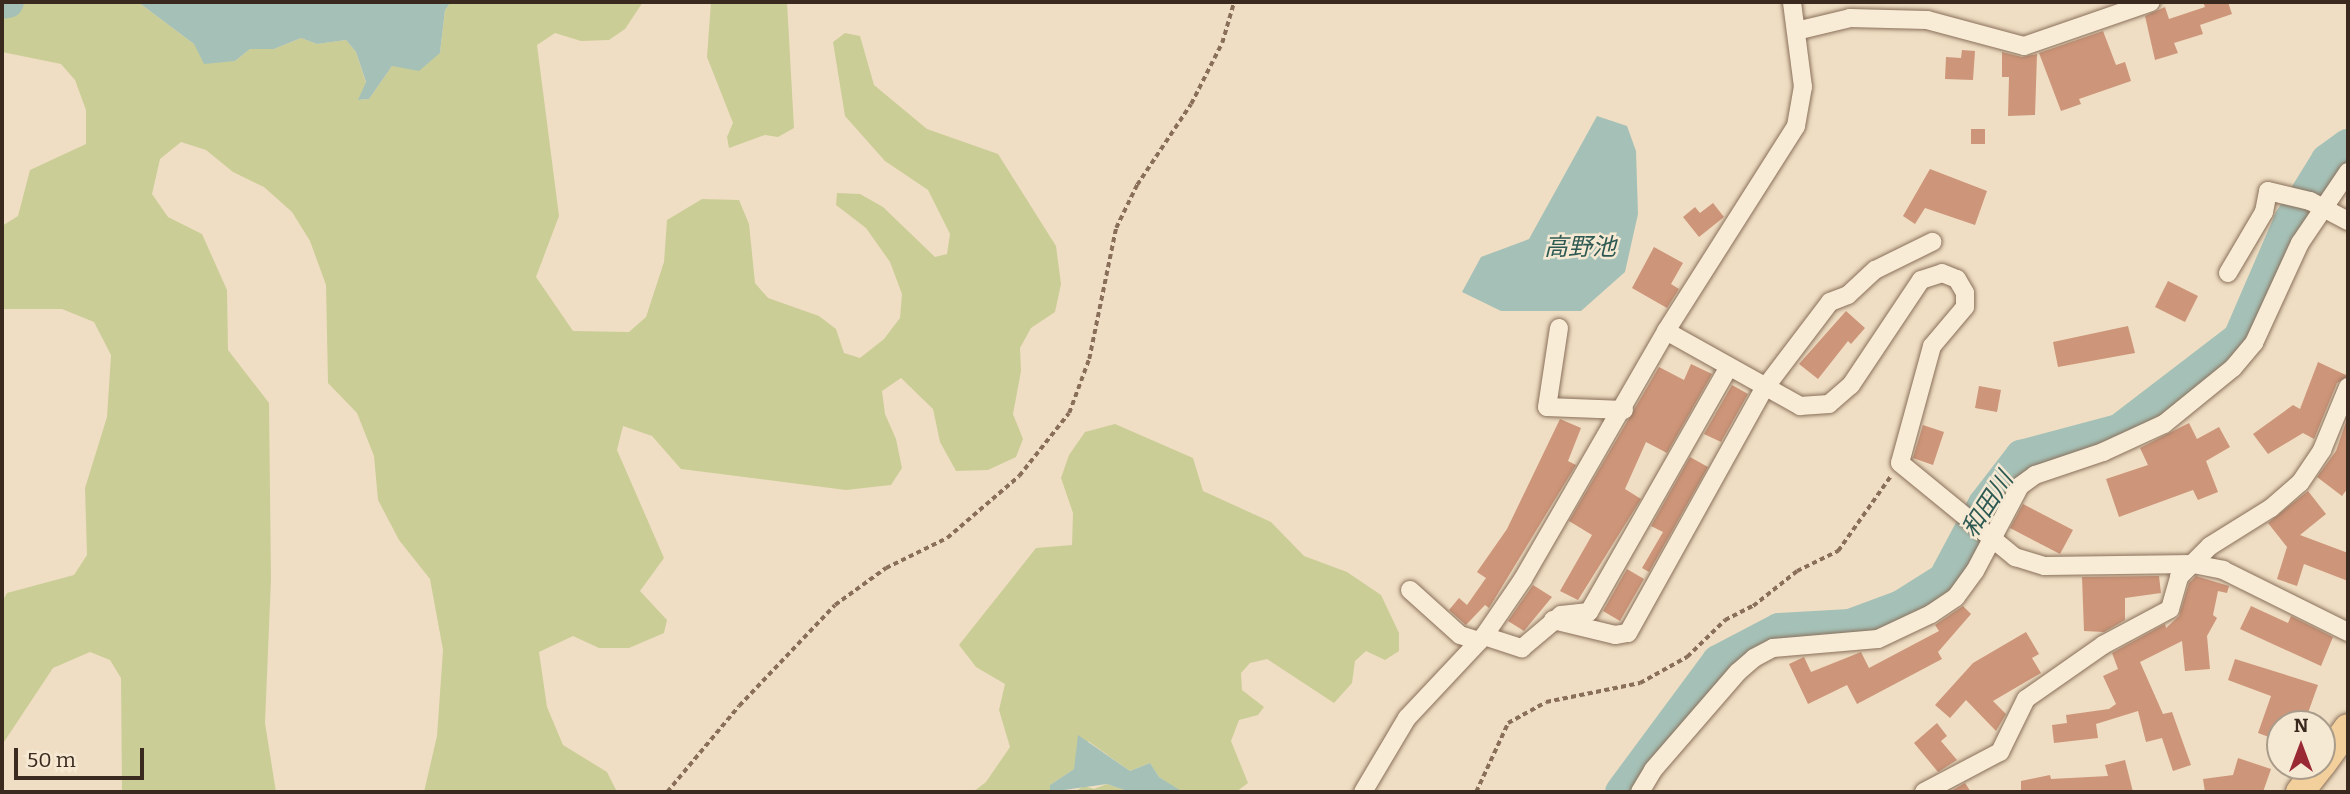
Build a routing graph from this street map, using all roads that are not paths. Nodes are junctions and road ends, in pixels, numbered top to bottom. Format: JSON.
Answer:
{"nodes":[{"id":1,"x":1793,"y":2,"type":"edge"},
{"id":2,"x":2151,"y":2,"type":"edge"},
{"id":3,"x":1796,"y":31,"type":"junction"},
{"id":4,"x":2348,"y":172,"type":"edge"},
{"id":5,"x":2321,"y":207,"type":"junction"},
{"id":6,"x":2348,"y":221,"type":"edge"},
{"id":7,"x":1932,"y":242,"type":"dead end"},
{"id":8,"x":2228,"y":272,"type":"dead end"},
{"id":9,"x":1559,"y":328,"type":"dead end"},
{"id":10,"x":1666,"y":331,"type":"junction"},
{"id":11,"x":1729,"y":367,"type":"junction"},
{"id":12,"x":2348,"y":387,"type":"edge"},
{"id":13,"x":1764,"y":389,"type":"junction"},
{"id":14,"x":1624,"y":410,"type":"junction"},
{"id":15,"x":1986,"y":535,"type":"junction"},
{"id":16,"x":2193,"y":564,"type":"junction"},
{"id":17,"x":1410,"y":590,"type":"dead end"},
{"id":18,"x":1553,"y":620,"type":"junction"},
{"id":19,"x":2348,"y":632,"type":"edge"},
{"id":20,"x":1481,"y":639,"type":"junction"},
{"id":21,"x":2348,"y":728,"type":"edge"},
{"id":22,"x":2336,"y":744,"type":"edge"},
{"id":23,"x":1363,"y":792,"type":"edge"},
{"id":24,"x":1640,"y":792,"type":"edge"},
{"id":25,"x":1924,"y":792,"type":"edge"}],
"edges":[{"from":1,"to":3,"type":"street"},
{"from":2,"to":3,"type":"street"},
{"from":3,"to":10,"type":"street"},
{"from":4,"to":5,"type":"street"},
{"from":5,"to":6,"type":"street"},
{"from":5,"to":8,"type":"street"},
{"from":5,"to":15,"type":"street"},
{"from":7,"to":13,"type":"street"},
{"from":9,"to":14,"type":"street"},
{"from":10,"to":11,"type":"street"},
{"from":10,"to":14,"type":"street"},
{"from":11,"to":13,"type":"street"},
{"from":11,"to":18,"type":"street"},
{"from":12,"to":16,"type":"street"},
{"from":13,"to":15,"type":"street"},
{"from":13,"to":18,"type":"street"},
{"from":14,"to":20,"type":"street"},
{"from":15,"to":16,"type":"street"},
{"from":15,"to":24,"type":"street"},
{"from":16,"to":19,"type":"street"},
{"from":16,"to":25,"type":"street"},
{"from":17,"to":20,"type":"street"},
{"from":18,"to":20,"type":"street"},
{"from":20,"to":23,"type":"street"},
{"from":21,"to":22,"type":"main road"}]}
